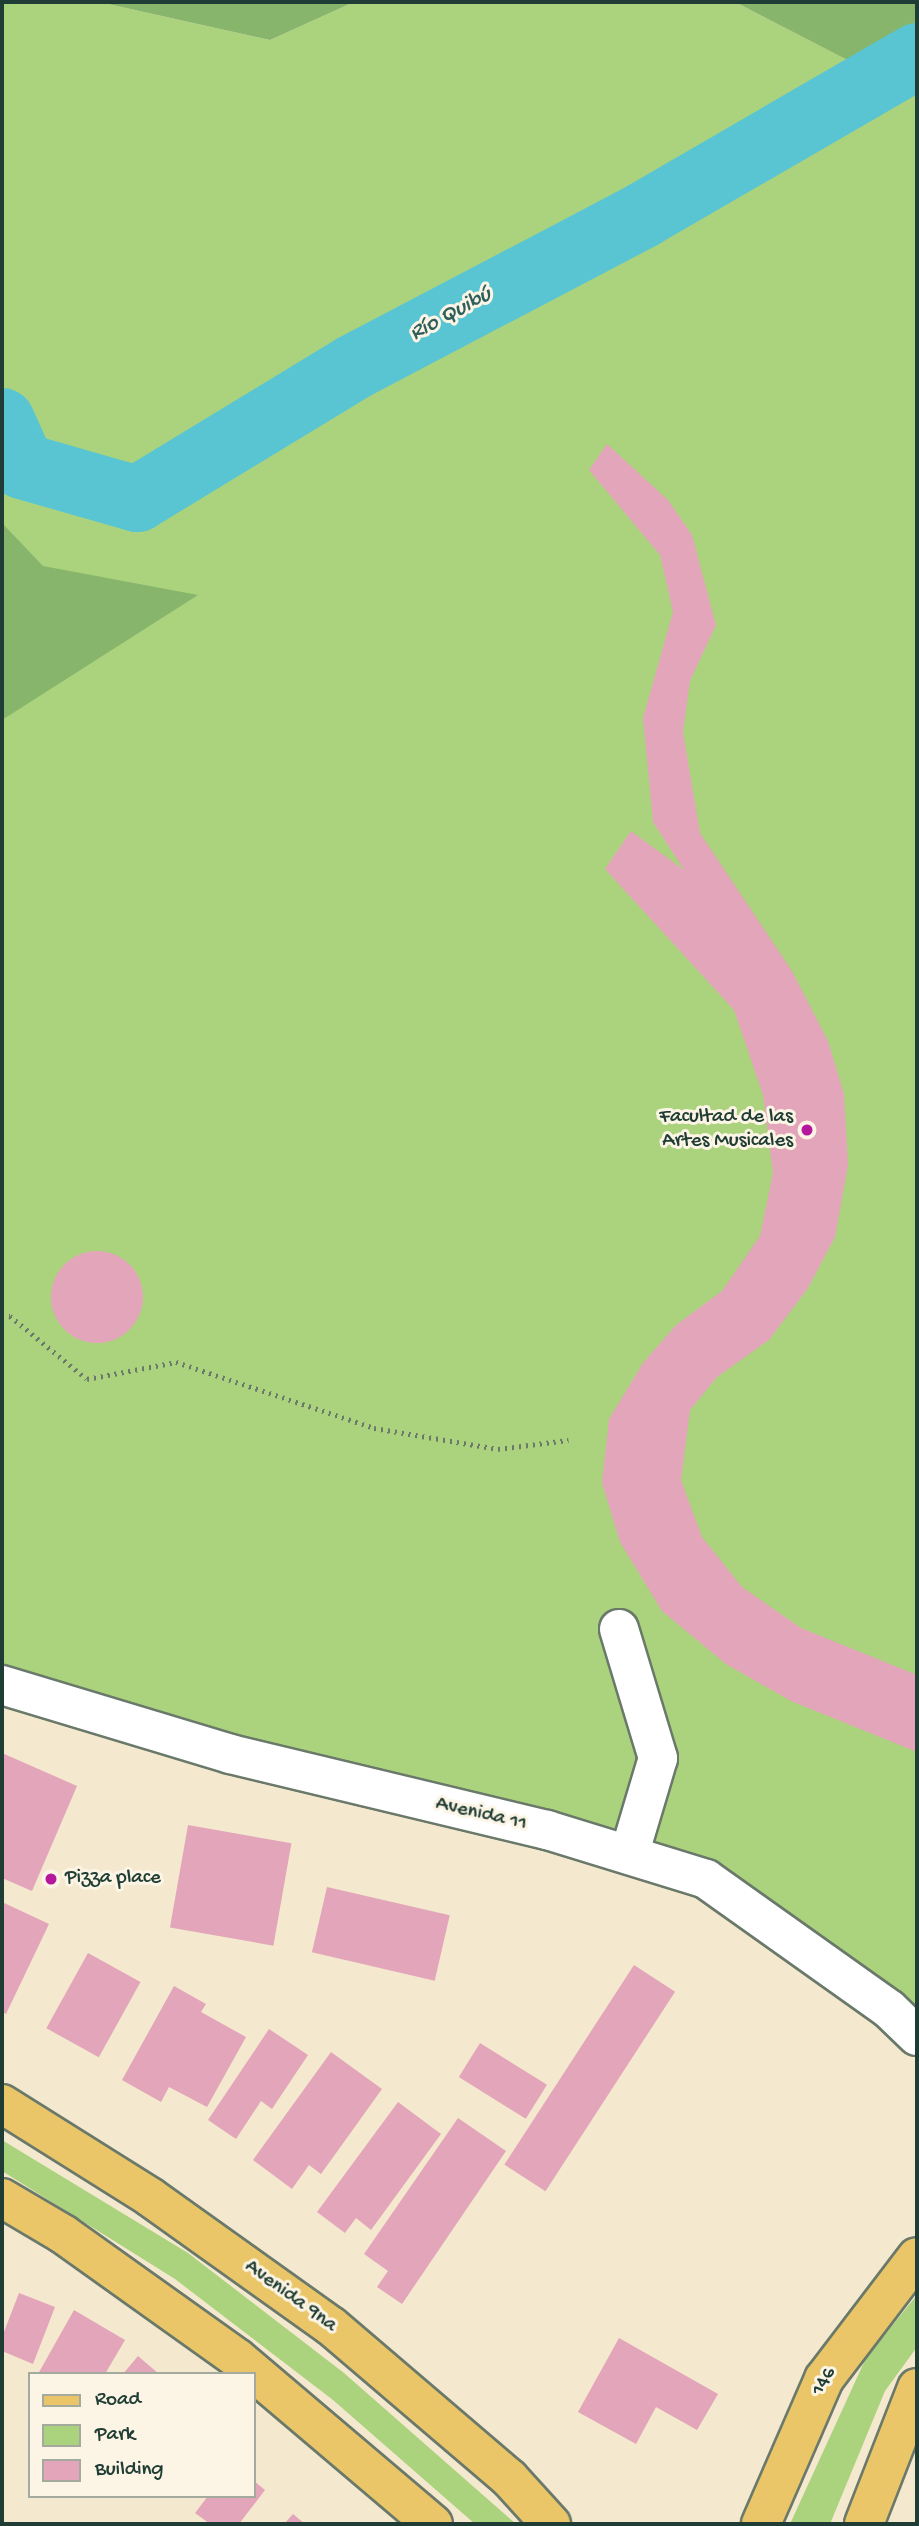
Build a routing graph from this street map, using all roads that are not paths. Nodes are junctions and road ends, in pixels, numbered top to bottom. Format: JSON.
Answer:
{"nodes":[{"id":1,"x":619,"y":1629,"type":"dead end"},
{"id":2,"x":2,"y":1685,"type":"edge"},
{"id":3,"x":629,"y":1855,"type":"junction"},
{"id":4,"x":917,"y":2036,"type":"edge"},
{"id":5,"x":2,"y":2104,"type":"edge"},
{"id":6,"x":2,"y":2197,"type":"edge"},
{"id":7,"x":917,"y":2257,"type":"edge"},
{"id":8,"x":254,"y":2372,"type":"edge"},
{"id":9,"x":256,"y":2374,"type":"edge"},
{"id":10,"x":917,"y":2388,"type":"edge"},
{"id":11,"x":433,"y":2524,"type":"edge"},
{"id":12,"x":551,"y":2524,"type":"edge"},
{"id":13,"x":761,"y":2524,"type":"edge"},
{"id":14,"x":863,"y":2524,"type":"edge"}],
"edges":[{"from":1,"to":3,"type":"street"},
{"from":2,"to":3,"type":"street","name":"Avenida 11"},
{"from":3,"to":4,"type":"street","name":"Avenida 11"},
{"from":5,"to":12,"type":"main road","name":"Avenida 9na"},
{"from":6,"to":8,"type":"main road"},
{"from":7,"to":13,"type":"main road","name":"146"},
{"from":9,"to":11,"type":"main road"},
{"from":10,"to":14,"type":"main road"}]}
